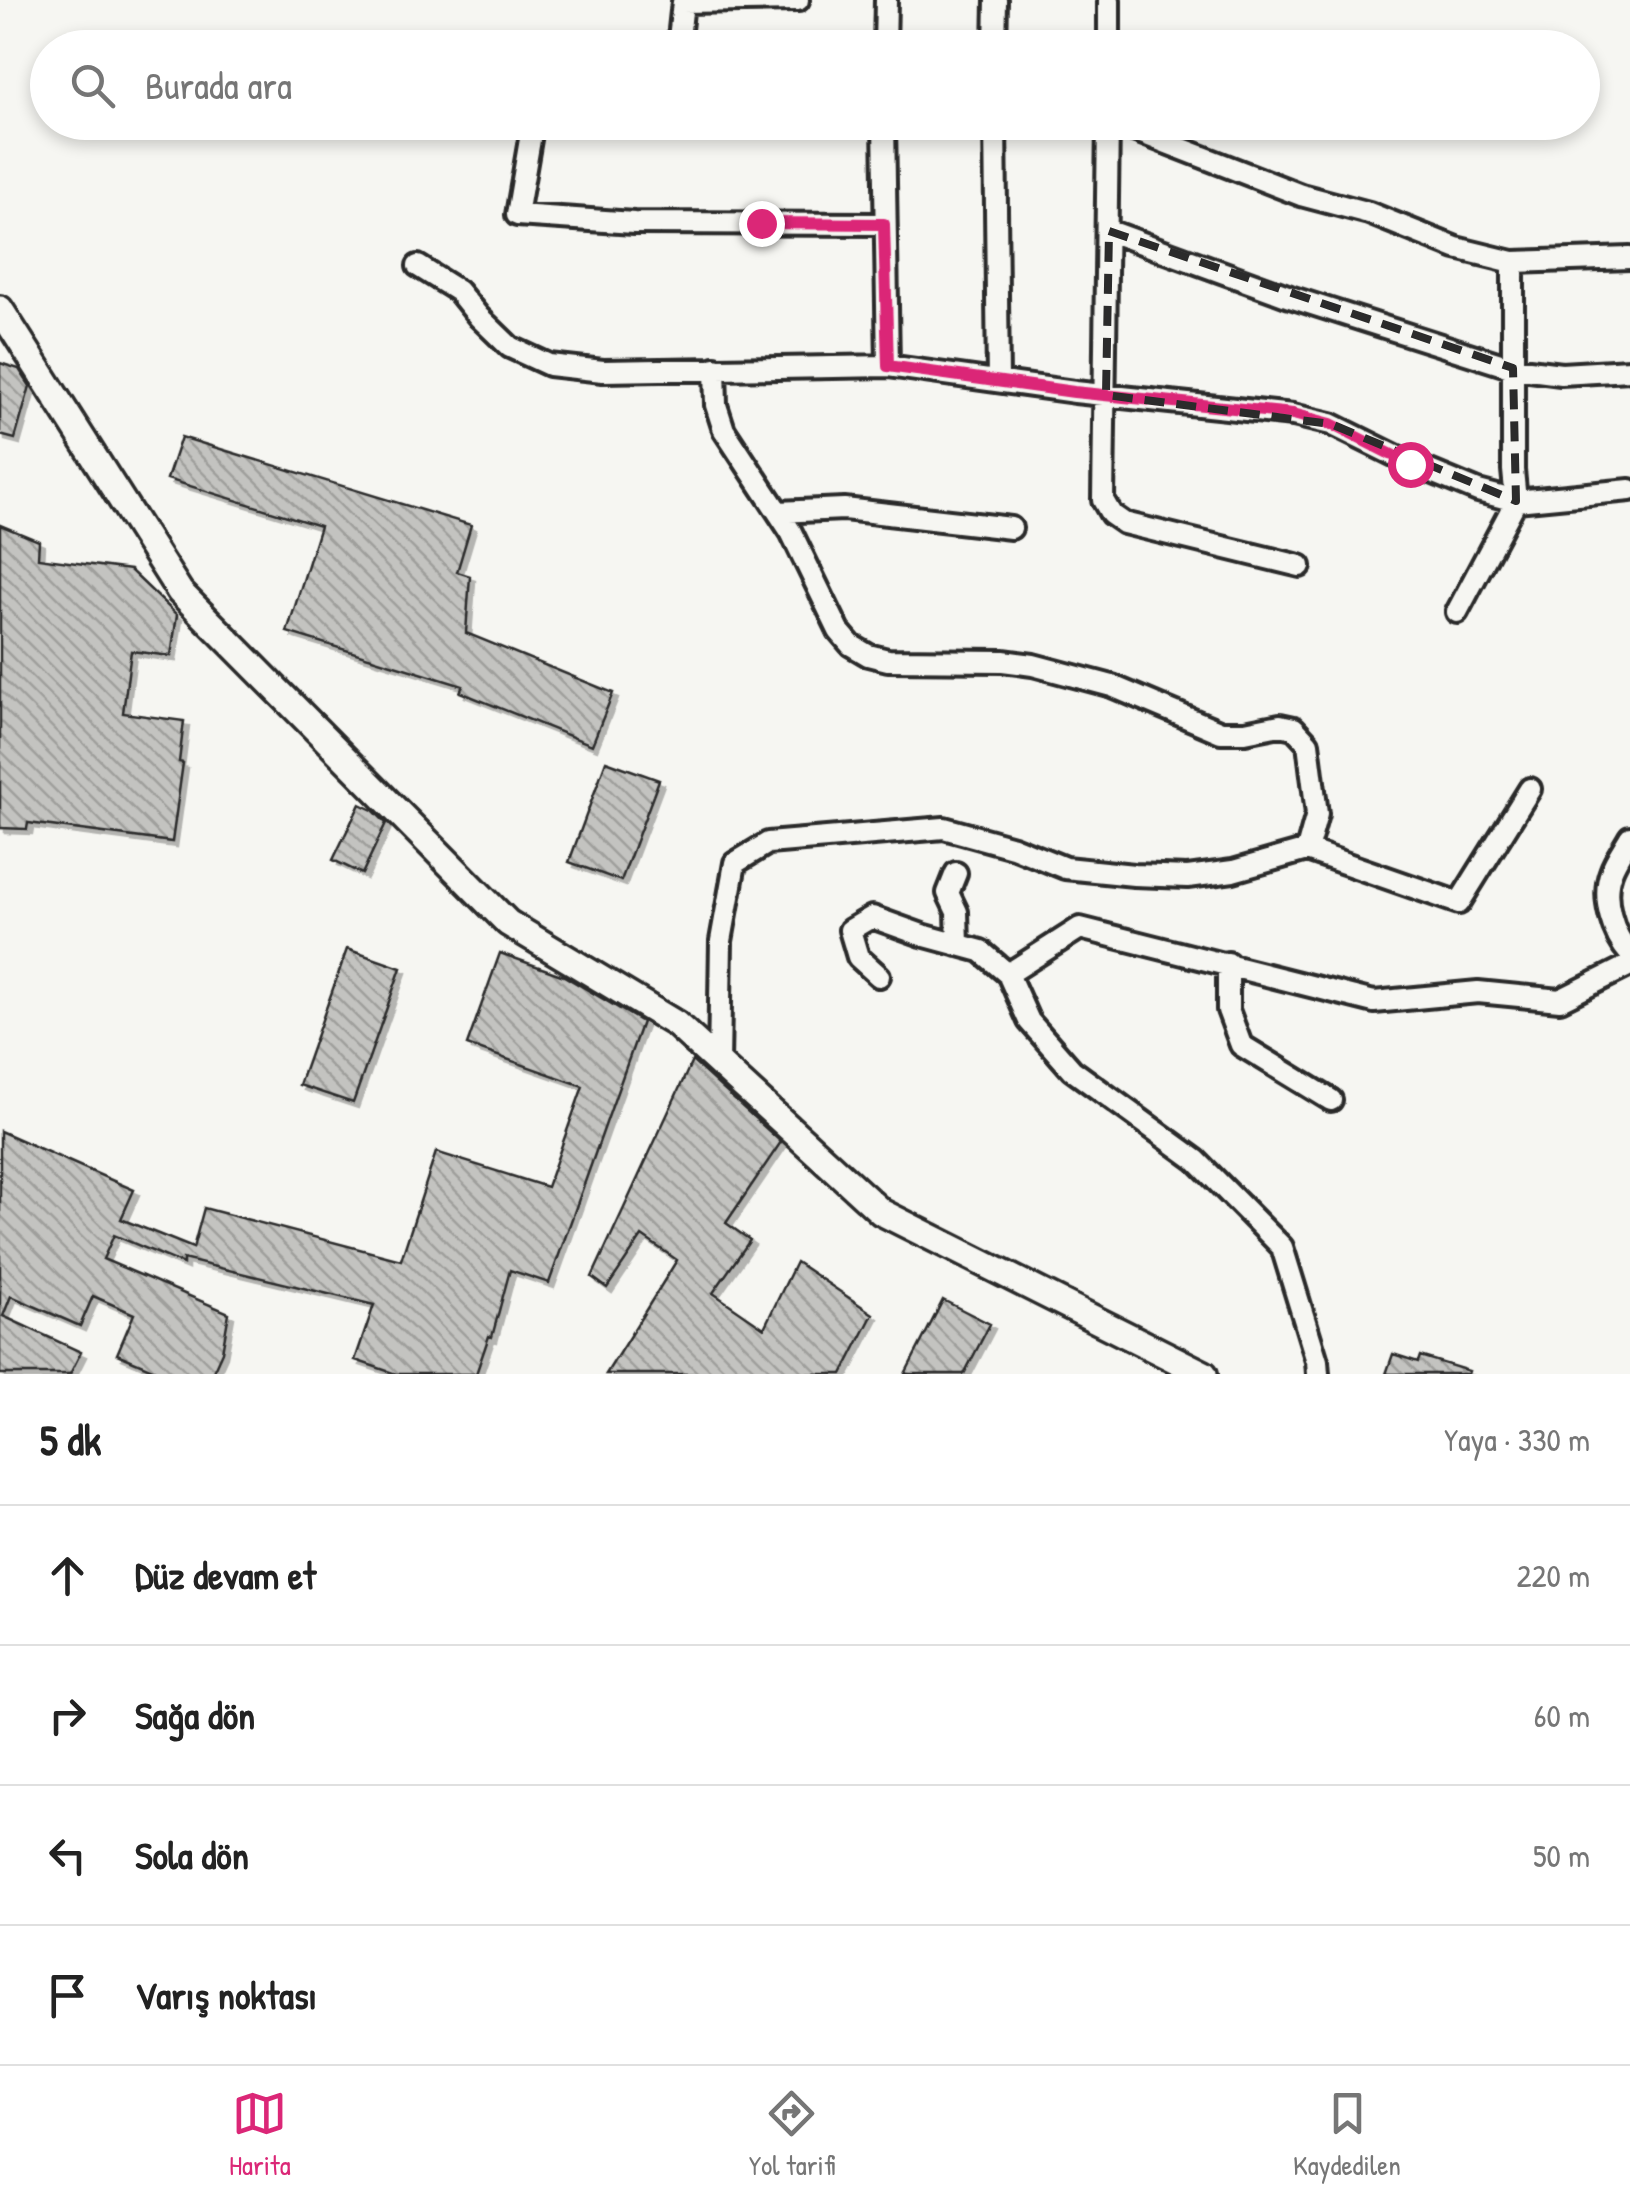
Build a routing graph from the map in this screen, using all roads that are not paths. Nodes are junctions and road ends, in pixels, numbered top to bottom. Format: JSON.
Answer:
{"nodes":[{"id":1,"x":798,"y":0,"type":"edge"},
{"id":2,"x":886,"y":0,"type":"edge"},
{"id":3,"x":996,"y":0,"type":"edge"},
{"id":4,"x":1109,"y":0,"type":"edge"},
{"id":5,"x":680,"y":30,"type":"edge"},
{"id":6,"x":885,"y":30,"type":"edge"},
{"id":7,"x":995,"y":30,"type":"edge"},
{"id":8,"x":1108,"y":30,"type":"edge"},
{"id":9,"x":530,"y":140,"type":"edge"},
{"id":10,"x":884,"y":140,"type":"edge"},
{"id":11,"x":995,"y":140,"type":"edge"},
{"id":12,"x":1110,"y":140,"type":"edge"},
{"id":13,"x":1157,"y":140,"type":"edge"},
{"id":14,"x":884,"y":224,"type":"junction"},
{"id":15,"x":1109,"y":231,"type":"junction"},
{"id":16,"x":1630,"y":258,"type":"edge"},
{"id":17,"x":1513,"y":262,"type":"junction"},
{"id":18,"x":418,"y":266,"type":"dead end"},
{"id":19,"x":0,"y":309,"type":"edge"},
{"id":20,"x":888,"y":366,"type":"junction"},
{"id":21,"x":716,"y":368,"type":"junction"},
{"id":22,"x":1513,"y":368,"type":"junction"},
{"id":23,"x":1630,"y":370,"type":"edge"},
{"id":24,"x":998,"y":381,"type":"junction"},
{"id":25,"x":1106,"y":395,"type":"junction"},
{"id":26,"x":1630,"y":490,"type":"edge"},
{"id":27,"x":1516,"y":501,"type":"junction"},
{"id":28,"x":778,"y":512,"type":"junction"},
{"id":29,"x":1010,"y":528,"type":"dead end"},
{"id":30,"x":1300,"y":566,"type":"dead end"},
{"id":31,"x":1456,"y":612,"type":"dead end"},
{"id":32,"x":1530,"y":789,"type":"dead end"},
{"id":33,"x":1630,"y":837,"type":"edge"},
{"id":34,"x":1308,"y":850,"type":"junction"},
{"id":35,"x":956,"y":873,"type":"dead end"},
{"id":36,"x":958,"y":945,"type":"junction"},
{"id":37,"x":1630,"y":954,"type":"edge"},
{"id":38,"x":1228,"y":963,"type":"junction"},
{"id":39,"x":1630,"y":965,"type":"edge"},
{"id":40,"x":1009,"y":975,"type":"junction"},
{"id":41,"x":879,"y":976,"type":"dead end"},
{"id":42,"x":719,"y":1064,"type":"junction"},
{"id":43,"x":1331,"y":1100,"type":"dead end"},
{"id":44,"x":1204,"y":1374,"type":"edge"},
{"id":45,"x":1318,"y":1374,"type":"edge"}],
"edges":[{"from":1,"to":5,"type":"street"},
{"from":2,"to":6,"type":"street"},
{"from":3,"to":7,"type":"street"},
{"from":4,"to":8,"type":"street"},
{"from":9,"to":14,"type":"street"},
{"from":10,"to":14,"type":"street"},
{"from":11,"to":24,"type":"street"},
{"from":12,"to":15,"type":"street"},
{"from":13,"to":17,"type":"street"},
{"from":14,"to":20,"type":"street"},
{"from":15,"to":22,"type":"street"},
{"from":15,"to":25,"type":"street"},
{"from":16,"to":17,"type":"street"},
{"from":17,"to":22,"type":"street"},
{"from":18,"to":21,"type":"street"},
{"from":19,"to":42,"type":"street"},
{"from":20,"to":21,"type":"street"},
{"from":20,"to":24,"type":"street"},
{"from":21,"to":28,"type":"street"},
{"from":22,"to":23,"type":"street"},
{"from":22,"to":27,"type":"street"},
{"from":24,"to":25,"type":"street"},
{"from":25,"to":27,"type":"street"},
{"from":25,"to":30,"type":"street"},
{"from":26,"to":27,"type":"street"},
{"from":27,"to":31,"type":"street"},
{"from":28,"to":29,"type":"street"},
{"from":28,"to":34,"type":"street"},
{"from":32,"to":34,"type":"street"},
{"from":33,"to":37,"type":"street"},
{"from":34,"to":42,"type":"street"},
{"from":35,"to":36,"type":"street"},
{"from":36,"to":40,"type":"street"},
{"from":36,"to":41,"type":"street"},
{"from":38,"to":39,"type":"street"},
{"from":38,"to":40,"type":"street"},
{"from":38,"to":43,"type":"street"},
{"from":40,"to":45,"type":"street"},
{"from":42,"to":44,"type":"street"}]}
